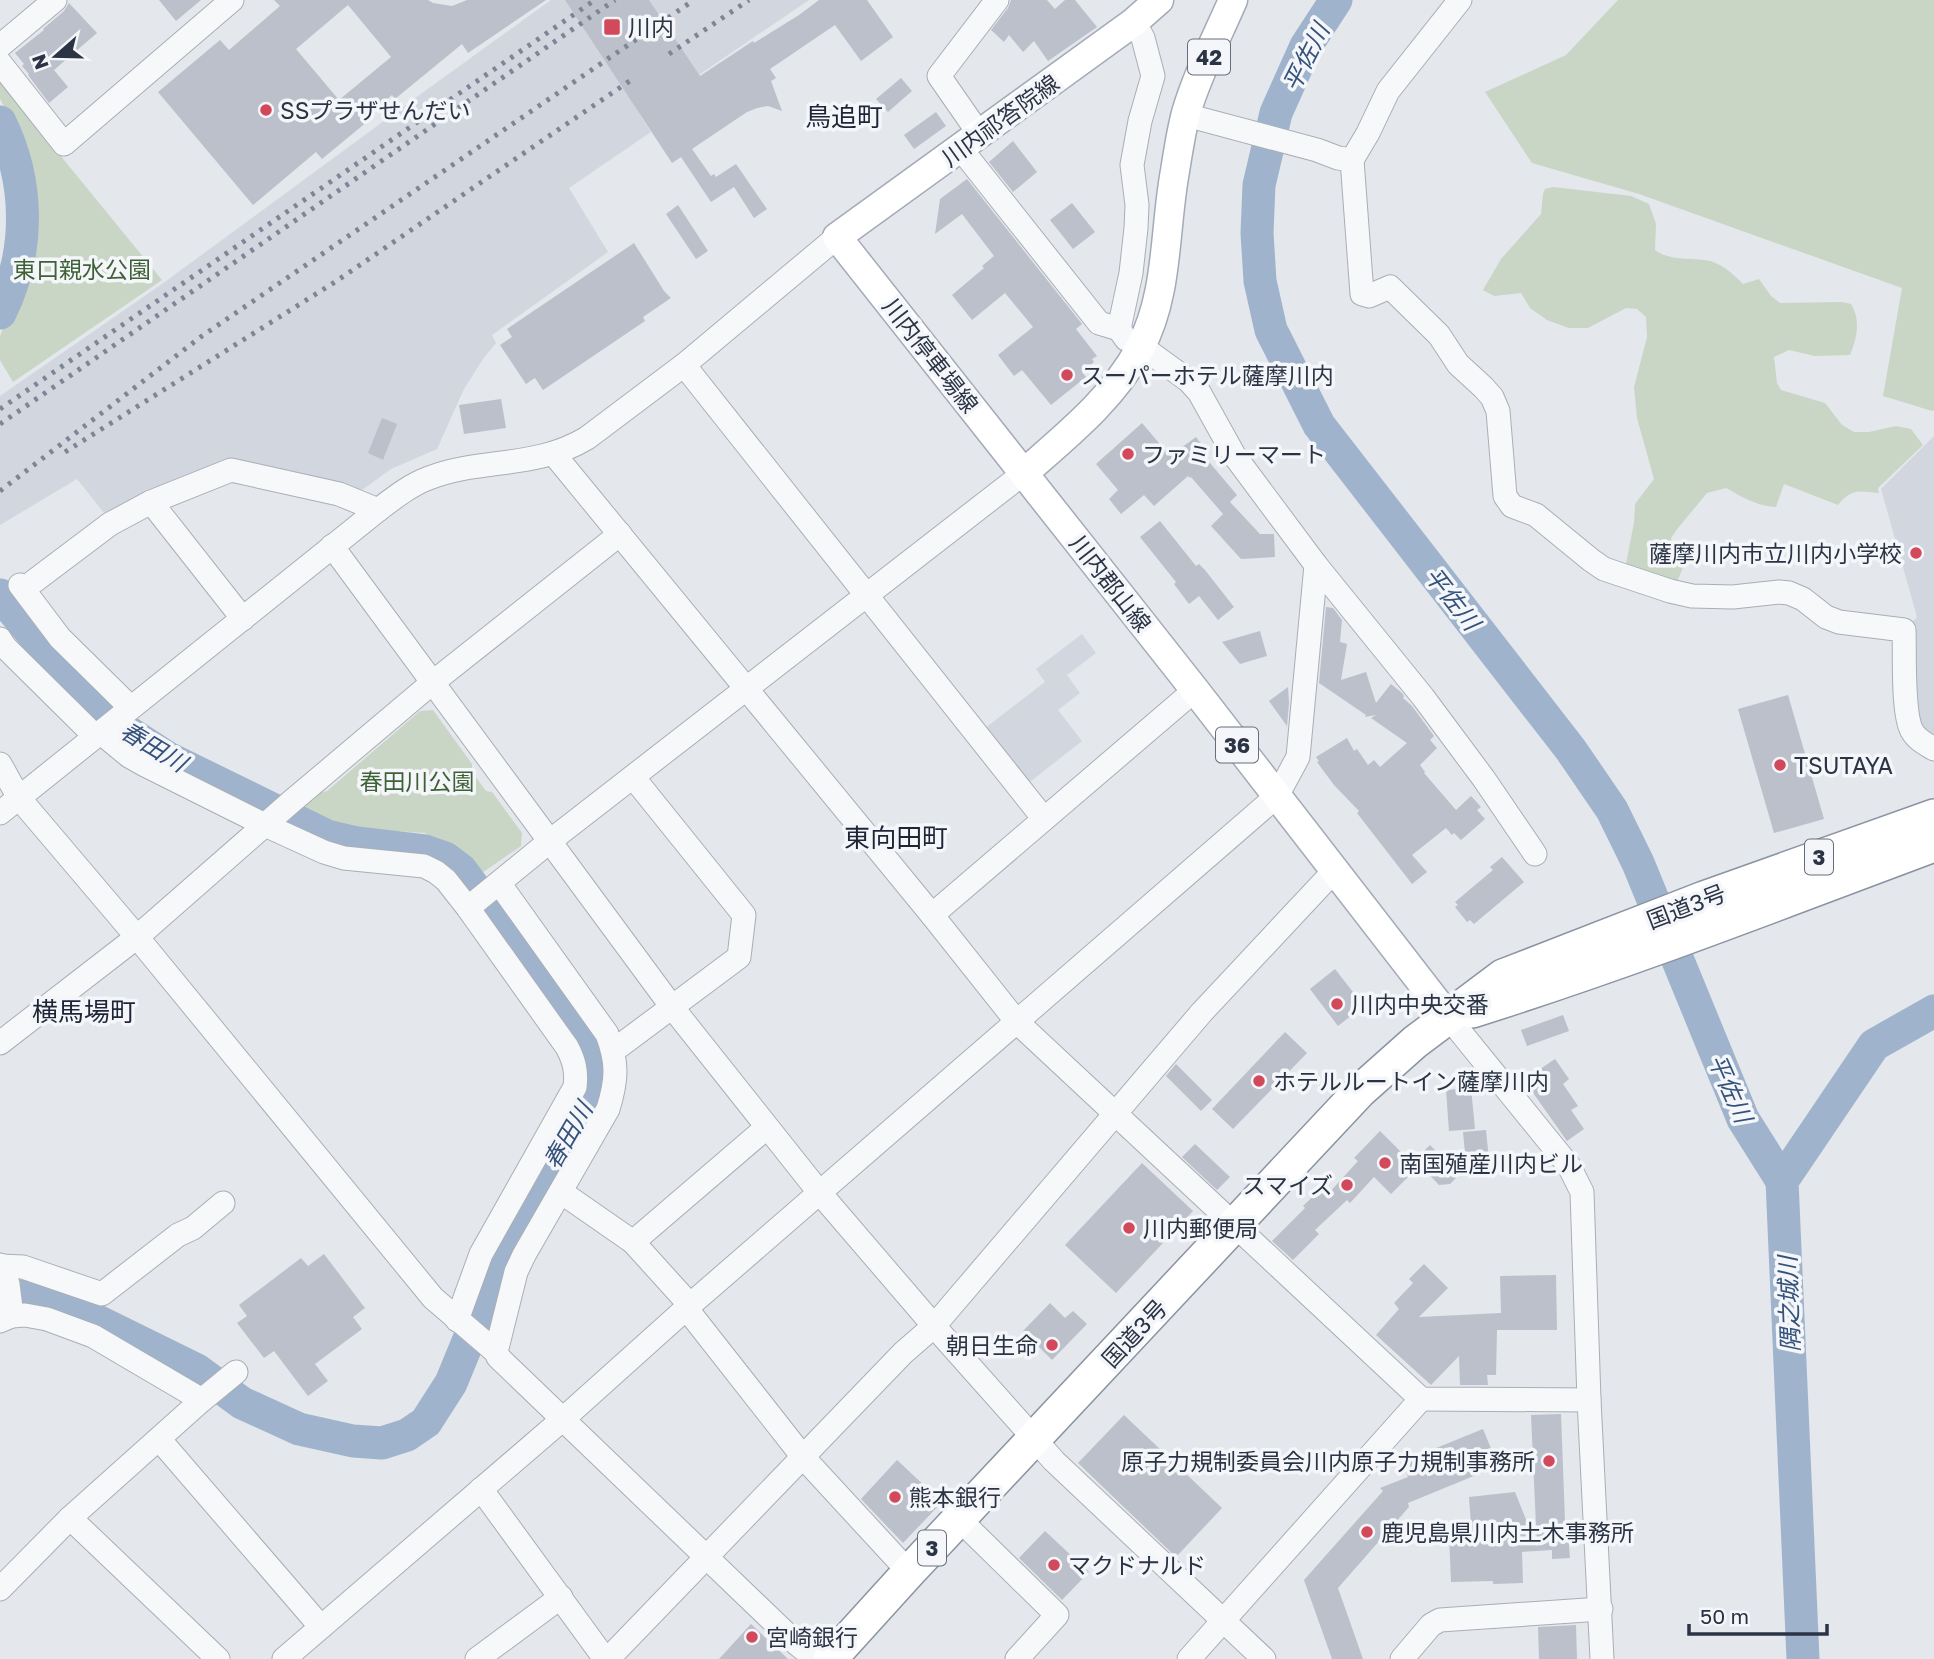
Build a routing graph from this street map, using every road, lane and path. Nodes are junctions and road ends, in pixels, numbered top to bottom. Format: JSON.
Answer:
{"nodes":[{"id":1,"x":55,"y":0,"type":"edge"},
{"id":2,"x":232,"y":0,"type":"edge"},
{"id":3,"x":997,"y":0,"type":"edge"},
{"id":4,"x":1233,"y":0,"type":"edge"},
{"id":5,"x":1461,"y":0,"type":"edge"},
{"id":6,"x":1143,"y":8,"type":"edge"},
{"id":7,"x":0,"y":46,"type":"edge"},
{"id":8,"x":0,"y":63,"type":"edge"},
{"id":9,"x":1186,"y":115,"type":"junction"},
{"id":10,"x":970,"y":142,"type":"junction"},
{"id":11,"x":1352,"y":160,"type":"junction"},
{"id":12,"x":837,"y":237,"type":"junction"},
{"id":13,"x":1119,"y":329,"type":"junction"},
{"id":14,"x":1139,"y":350,"type":"junction"},
{"id":15,"x":684,"y":365,"type":"junction"},
{"id":16,"x":554,"y":453,"type":"junction"},
{"id":17,"x":1024,"y":473,"type":"junction"},
{"id":18,"x":151,"y":502,"type":"junction"},
{"id":19,"x":377,"y":510,"type":"junction"},
{"id":20,"x":620,"y":534,"type":"junction"},
{"id":21,"x":332,"y":546,"type":"junction"},
{"id":22,"x":1316,"y":565,"type":"junction"},
{"id":23,"x":867,"y":595,"type":"junction"},
{"id":24,"x":243,"y":619,"type":"junction"},
{"id":25,"x":0,"y":639,"type":"edge"},
{"id":26,"x":432,"y":683,"type":"junction"},
{"id":27,"x":746,"y":689,"type":"junction"},
{"id":28,"x":1195,"y":690,"type":"junction"},
{"id":29,"x":128,"y":709,"type":"junction"},
{"id":30,"x":100,"y":732,"type":"junction"},
{"id":31,"x":1934,"y":749,"type":"edge"},
{"id":32,"x":0,"y":764,"type":"edge"},
{"id":33,"x":633,"y":777,"type":"junction"},
{"id":34,"x":1277,"y":796,"type":"junction"},
{"id":35,"x":19,"y":798,"type":"junction"},
{"id":36,"x":0,"y":813,"type":"edge"},
{"id":37,"x":1934,"y":816,"type":"edge"},
{"id":38,"x":1044,"y":819,"type":"junction"},
{"id":39,"x":268,"y":823,"type":"junction"},
{"id":40,"x":550,"y":841,"type":"junction"},
{"id":41,"x":1934,"y":845,"type":"edge"},
{"id":42,"x":1535,"y":854,"type":"dead end"},
{"id":43,"x":1335,"y":870,"type":"junction"},
{"id":44,"x":496,"y":886,"type":"junction"},
{"id":45,"x":470,"y":907,"type":"junction"},
{"id":46,"x":932,"y":915,"type":"junction"},
{"id":47,"x":137,"y":937,"type":"junction"},
{"id":48,"x":1616,"y":947,"type":"junction"},
{"id":49,"x":672,"y":1007,"type":"junction"},
{"id":50,"x":1449,"y":1018,"type":"junction"},
{"id":51,"x":1017,"y":1022,"type":"junction"},
{"id":52,"x":0,"y":1043,"type":"edge"},
{"id":53,"x":613,"y":1051,"type":"junction"},
{"id":54,"x":1115,"y":1114,"type":"junction"},
{"id":55,"x":766,"y":1128,"type":"junction"},
{"id":56,"x":561,"y":1192,"type":"junction"},
{"id":57,"x":819,"y":1192,"type":"junction"},
{"id":58,"x":223,"y":1203,"type":"dead end"},
{"id":59,"x":1234,"y":1226,"type":"junction"},
{"id":60,"x":633,"y":1242,"type":"junction"},
{"id":61,"x":2,"y":1270,"type":"edge"},
{"id":62,"x":688,"y":1306,"type":"junction"},
{"id":63,"x":8,"y":1315,"type":"edge"},
{"id":64,"x":459,"y":1322,"type":"junction"},
{"id":65,"x":934,"y":1326,"type":"junction"},
{"id":66,"x":491,"y":1348,"type":"junction"},
{"id":67,"x":233,"y":1375,"type":"dead end"},
{"id":68,"x":204,"y":1398,"type":"junction"},
{"id":69,"x":1421,"y":1399,"type":"junction"},
{"id":70,"x":1589,"y":1400,"type":"junction"},
{"id":71,"x":563,"y":1419,"type":"junction"},
{"id":72,"x":159,"y":1439,"type":"junction"},
{"id":73,"x":1035,"y":1439,"type":"junction"},
{"id":74,"x":803,"y":1457,"type":"junction"},
{"id":75,"x":481,"y":1489,"type":"junction"},
{"id":76,"x":70,"y":1518,"type":"junction"},
{"id":77,"x":959,"y":1519,"type":"junction"},
{"id":78,"x":707,"y":1558,"type":"junction"},
{"id":79,"x":909,"y":1572,"type":"junction"},
{"id":80,"x":0,"y":1589,"type":"edge"},
{"id":81,"x":561,"y":1597,"type":"junction"},
{"id":82,"x":1601,"y":1609,"type":"junction"},
{"id":83,"x":1223,"y":1620,"type":"junction"},
{"id":84,"x":321,"y":1627,"type":"junction"},
{"id":85,"x":218,"y":1659,"type":"edge"},
{"id":86,"x":284,"y":1659,"type":"edge"},
{"id":87,"x":477,"y":1659,"type":"edge"},
{"id":88,"x":606,"y":1659,"type":"edge"},
{"id":89,"x":816,"y":1659,"type":"edge"},
{"id":90,"x":830,"y":1659,"type":"edge"},
{"id":91,"x":1017,"y":1659,"type":"edge"},
{"id":92,"x":1189,"y":1659,"type":"edge"},
{"id":93,"x":1264,"y":1659,"type":"edge"},
{"id":94,"x":1402,"y":1659,"type":"edge"},
{"id":95,"x":1602,"y":1659,"type":"edge"}],
"edges":[{"from":1,"to":7,"type":"street"},
{"from":2,"to":8,"type":"street"},
{"from":3,"to":10,"type":"street"},
{"from":4,"to":9,"type":"main road","number":"42"},
{"from":5,"to":11,"type":"street"},
{"from":6,"to":10,"type":"main road","name":"川内祁答院線"},
{"from":6,"to":13,"type":"street"},
{"from":9,"to":11,"type":"street"},
{"from":9,"to":14,"type":"main road"},
{"from":10,"to":12,"type":"main road","name":"川内祁答院線"},
{"from":10,"to":13,"type":"street"},
{"from":11,"to":31,"type":"street"},
{"from":12,"to":15,"type":"street"},
{"from":12,"to":17,"type":"main road","name":"川内停車場線"},
{"from":13,"to":14,"type":"street"},
{"from":14,"to":17,"type":"main road"},
{"from":14,"to":22,"type":"street"},
{"from":15,"to":16,"type":"street"},
{"from":15,"to":23,"type":"street"},
{"from":16,"to":19,"type":"street"},
{"from":16,"to":20,"type":"street"},
{"from":17,"to":23,"type":"street"},
{"from":17,"to":28,"type":"main road","name":"川内郡山線","number":"36"},
{"from":18,"to":19,"type":"street"},
{"from":18,"to":24,"type":"street"},
{"from":18,"to":29,"type":"street"},
{"from":19,"to":21,"type":"street"},
{"from":20,"to":26,"type":"street"},
{"from":20,"to":27,"type":"street"},
{"from":21,"to":24,"type":"street"},
{"from":21,"to":26,"type":"street"},
{"from":22,"to":34,"type":"street"},
{"from":22,"to":42,"type":"street"},
{"from":23,"to":27,"type":"street"},
{"from":23,"to":38,"type":"street"},
{"from":24,"to":29,"type":"street"},
{"from":25,"to":30,"type":"street"},
{"from":26,"to":39,"type":"street"},
{"from":26,"to":40,"type":"street"},
{"from":27,"to":33,"type":"street"},
{"from":27,"to":46,"type":"street"},
{"from":28,"to":34,"type":"main road","name":"川内郡山線","number":"36"},
{"from":28,"to":38,"type":"street"},
{"from":29,"to":30,"type":"street"},
{"from":30,"to":35,"type":"street"},
{"from":30,"to":39,"type":"street"},
{"from":32,"to":35,"type":"street"},
{"from":33,"to":40,"type":"street"},
{"from":33,"to":49,"type":"street"},
{"from":34,"to":43,"type":"main road","name":"川内郡山線","number":"36"},
{"from":34,"to":51,"type":"street"},
{"from":35,"to":36,"type":"street"},
{"from":35,"to":47,"type":"street"},
{"from":37,"to":48,"type":"highway","name":"国道3号","number":"3"},
{"from":38,"to":46,"type":"street"},
{"from":39,"to":45,"type":"street"},
{"from":39,"to":47,"type":"street"},
{"from":40,"to":44,"type":"street"},
{"from":40,"to":49,"type":"street"},
{"from":41,"to":48,"type":"highway","name":"国道3号","number":"3"},
{"from":43,"to":50,"type":"main road","name":"川内郡山線","number":"36"},
{"from":43,"to":54,"type":"street"},
{"from":44,"to":45,"type":"street"},
{"from":44,"to":53,"type":"street"},
{"from":45,"to":64,"type":"street"},
{"from":46,"to":51,"type":"street"},
{"from":47,"to":52,"type":"street"},
{"from":47,"to":64,"type":"street"},
{"from":48,"to":50,"type":"highway","name":"国道3号","number":"3"},
{"from":49,"to":53,"type":"street"},
{"from":49,"to":55,"type":"street"},
{"from":50,"to":59,"type":"highway","name":"国道3号","number":"3"},
{"from":50,"to":70,"type":"street"},
{"from":51,"to":54,"type":"street"},
{"from":51,"to":57,"type":"street"},
{"from":53,"to":56,"type":"street"},
{"from":54,"to":59,"type":"street"},
{"from":54,"to":65,"type":"street"},
{"from":55,"to":57,"type":"street"},
{"from":55,"to":60,"type":"street"},
{"from":56,"to":60,"type":"street"},
{"from":56,"to":66,"type":"street"},
{"from":57,"to":62,"type":"street"},
{"from":57,"to":65,"type":"street"},
{"from":58,"to":61,"type":"street"},
{"from":59,"to":69,"type":"street"},
{"from":59,"to":73,"type":"highway","name":"国道3号","number":"3"},
{"from":60,"to":62,"type":"street"},
{"from":61,"to":63,"type":"street"},
{"from":62,"to":71,"type":"street"},
{"from":62,"to":74,"type":"street"},
{"from":63,"to":68,"type":"street"},
{"from":64,"to":66,"type":"street"},
{"from":65,"to":73,"type":"street"},
{"from":65,"to":74,"type":"street"},
{"from":66,"to":71,"type":"street"},
{"from":67,"to":68,"type":"street"},
{"from":68,"to":72,"type":"street"},
{"from":69,"to":70,"type":"street"},
{"from":69,"to":83,"type":"street"},
{"from":70,"to":82,"type":"street"},
{"from":71,"to":75,"type":"street"},
{"from":71,"to":78,"type":"street"},
{"from":72,"to":76,"type":"street"},
{"from":72,"to":84,"type":"street"},
{"from":73,"to":77,"type":"highway","name":"国道3号","number":"3"},
{"from":73,"to":83,"type":"street"},
{"from":74,"to":78,"type":"street"},
{"from":74,"to":79,"type":"street"},
{"from":75,"to":81,"type":"street"},
{"from":75,"to":84,"type":"street"},
{"from":76,"to":80,"type":"street"},
{"from":76,"to":85,"type":"street"},
{"from":77,"to":79,"type":"highway","name":"国道3号","number":"3"},
{"from":77,"to":91,"type":"street"},
{"from":78,"to":88,"type":"street"},
{"from":78,"to":89,"type":"street"},
{"from":79,"to":90,"type":"highway","name":"国道3号","number":"3"},
{"from":81,"to":87,"type":"street"},
{"from":81,"to":88,"type":"street"},
{"from":82,"to":94,"type":"street"},
{"from":82,"to":95,"type":"street"},
{"from":83,"to":92,"type":"street"},
{"from":83,"to":93,"type":"street"},
{"from":84,"to":86,"type":"street"}]}
